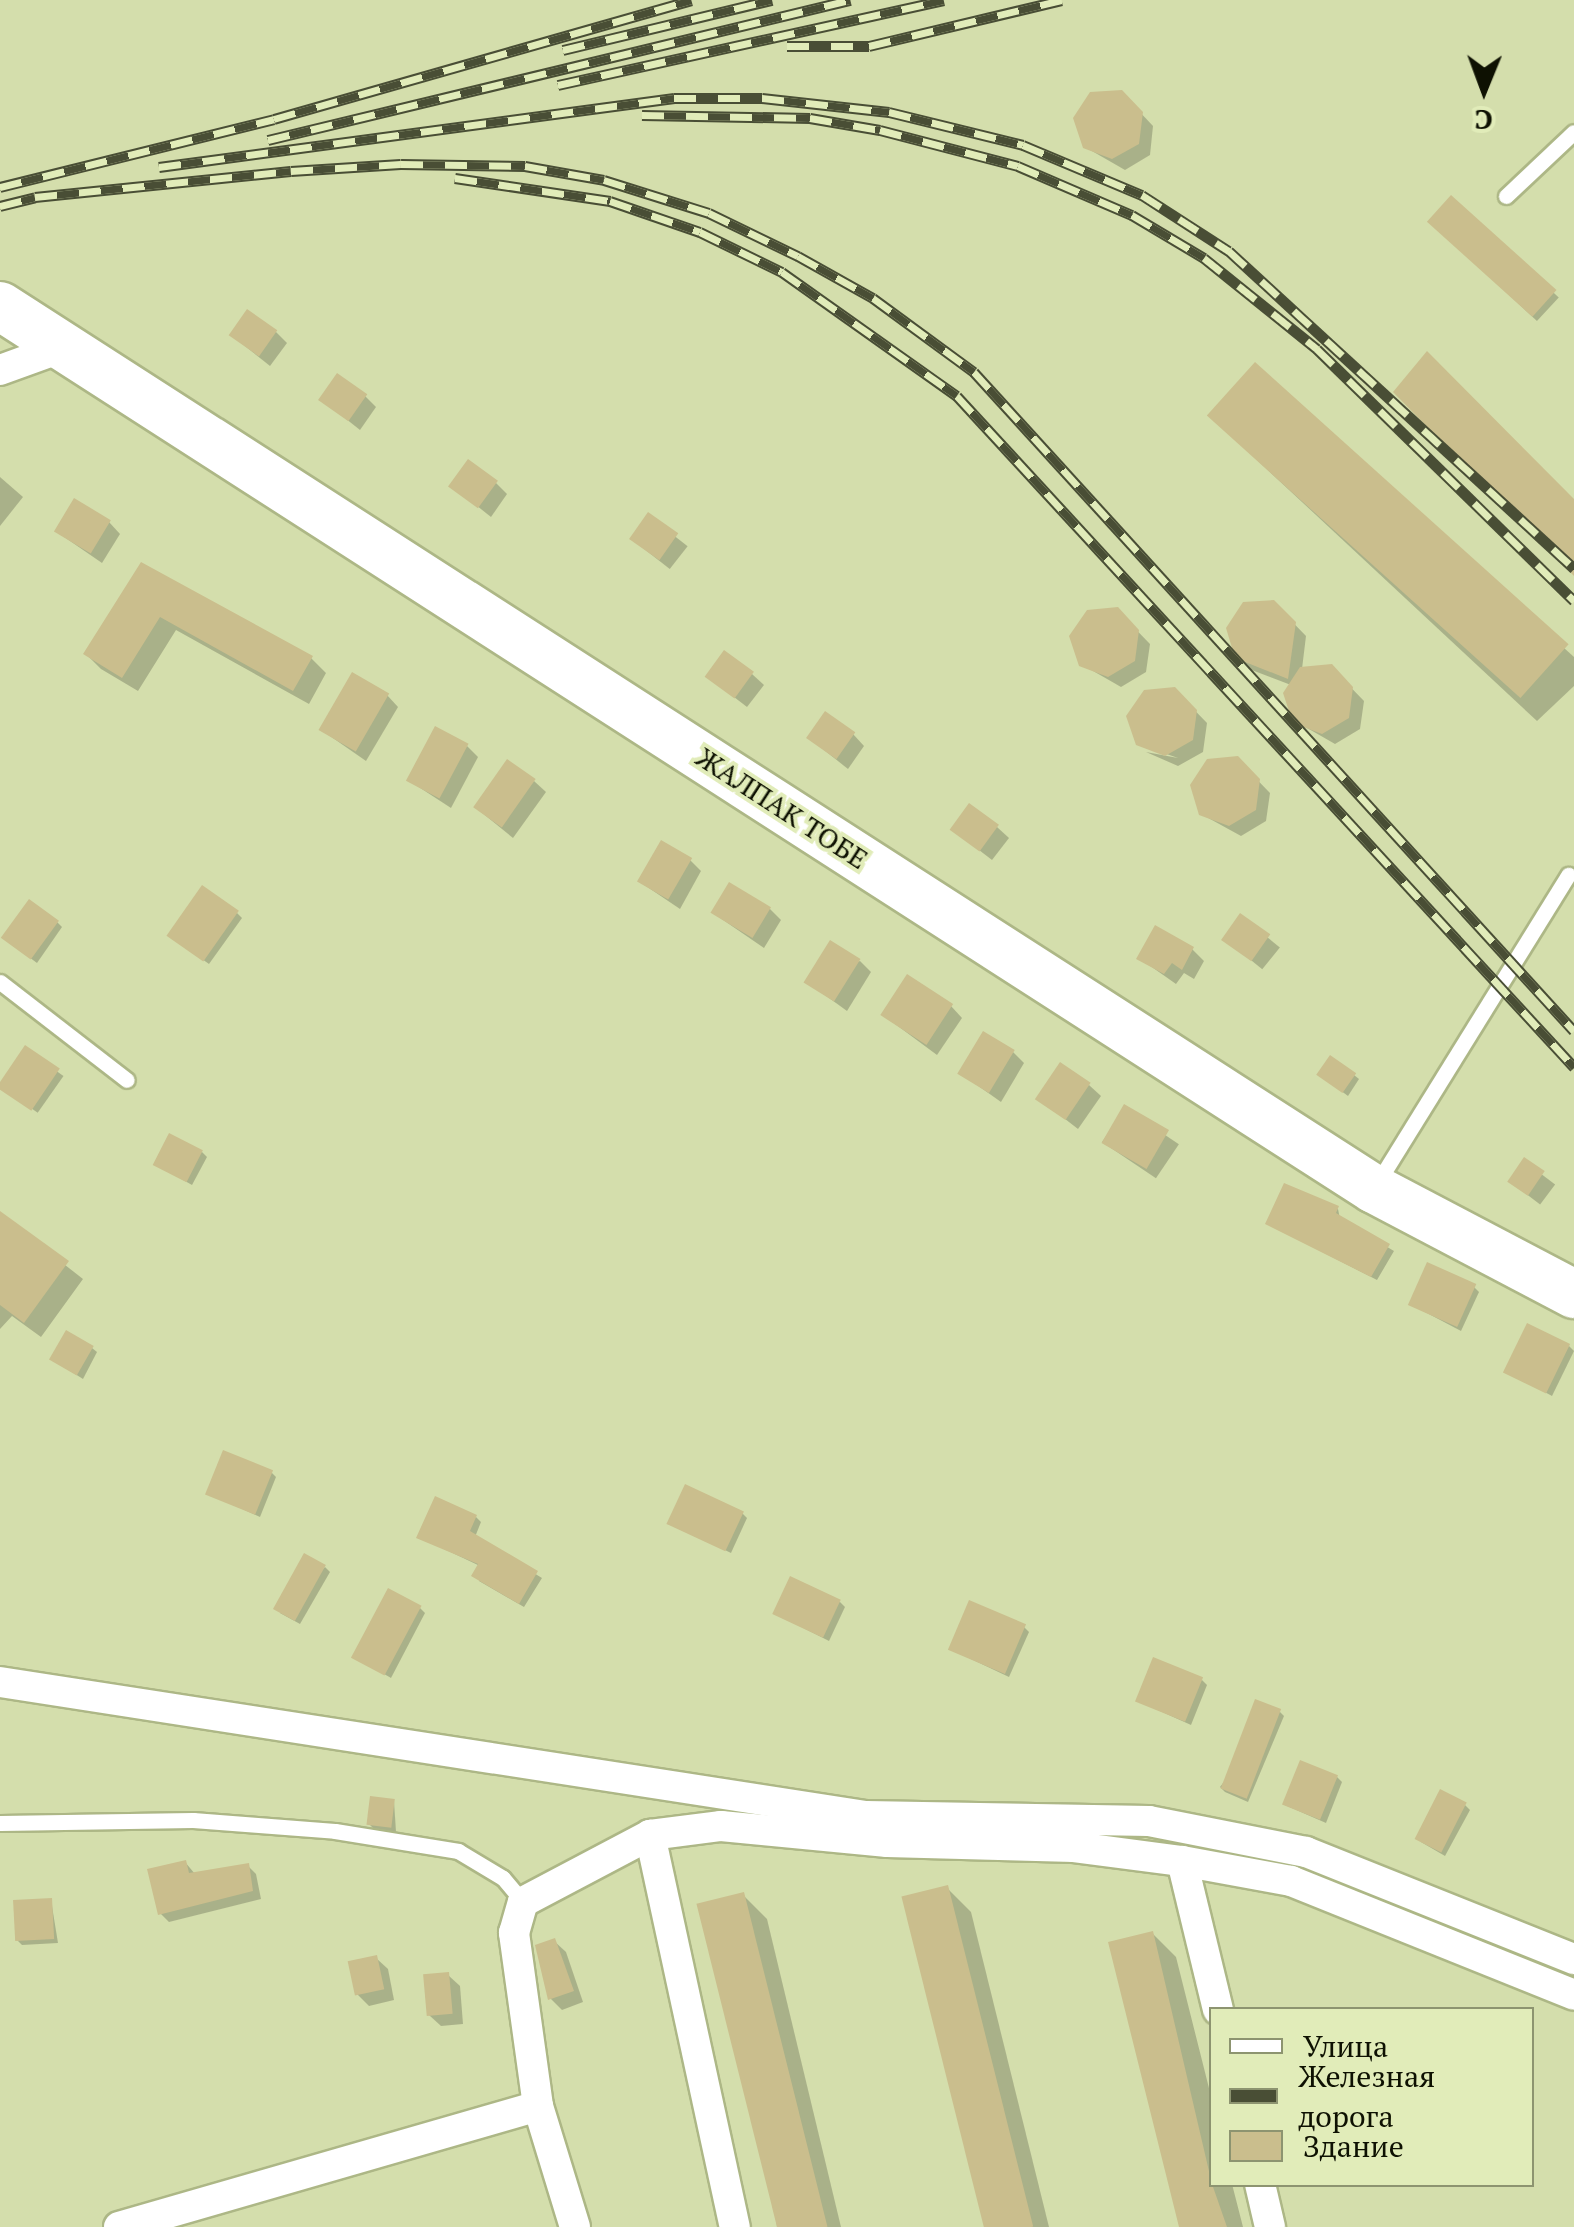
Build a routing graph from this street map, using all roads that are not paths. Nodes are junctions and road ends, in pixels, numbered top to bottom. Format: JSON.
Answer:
{"nodes":[{"id":1,"x":1574,"y":132,"type":"edge"},
{"id":2,"x":1506,"y":196,"type":"dead end"},
{"id":3,"x":0,"y":306,"type":"edge"},
{"id":4,"x":66,"y":346,"type":"junction"},
{"id":5,"x":0,"y":370,"type":"edge"},
{"id":6,"x":1568,"y":875,"type":"dead end"},
{"id":7,"x":0,"y":982,"type":"edge"},
{"id":8,"x":127,"y":1080,"type":"dead end"},
{"id":9,"x":1374,"y":1188,"type":"junction"},
{"id":10,"x":1574,"y":1294,"type":"edge"},
{"id":11,"x":0,"y":1682,"type":"edge"},
{"id":12,"x":0,"y":1823,"type":"edge"},
{"id":13,"x":650,"y":1836,"type":"junction"},
{"id":14,"x":1182,"y":1861,"type":"junction"},
{"id":15,"x":524,"y":1902,"type":"junction"},
{"id":16,"x":1574,"y":1959,"type":"edge"},
{"id":17,"x":1574,"y":1995,"type":"edge"},
{"id":18,"x":1217,"y":2007,"type":"edge"},
{"id":19,"x":538,"y":2106,"type":"junction"},
{"id":20,"x":1261,"y":2187,"type":"edge"},
{"id":21,"x":119,"y":2227,"type":"edge"},
{"id":22,"x":575,"y":2227,"type":"edge"},
{"id":23,"x":735,"y":2227,"type":"edge"},
{"id":24,"x":1270,"y":2227,"type":"edge"}],
"edges":[{"from":1,"to":2,"type":"lane"},
{"from":3,"to":4,"type":"main road","name":"ЖАЛПАК ТОБЕ"},
{"from":4,"to":5,"type":"street"},
{"from":4,"to":9,"type":"main road","name":"ЖАЛПАК ТОБЕ"},
{"from":6,"to":9,"type":"lane"},
{"from":7,"to":8,"type":"lane"},
{"from":9,"to":10,"type":"main road","name":"ЖАЛПАК ТОБЕ"},
{"from":11,"to":16,"type":"street"},
{"from":12,"to":15,"type":"lane"},
{"from":13,"to":14,"type":"street"},
{"from":13,"to":15,"type":"street"},
{"from":13,"to":23,"type":"street"},
{"from":14,"to":17,"type":"street"},
{"from":14,"to":18,"type":"street"},
{"from":15,"to":19,"type":"street"},
{"from":19,"to":21,"type":"street"},
{"from":19,"to":22,"type":"street"},
{"from":20,"to":24,"type":"street"}]}
